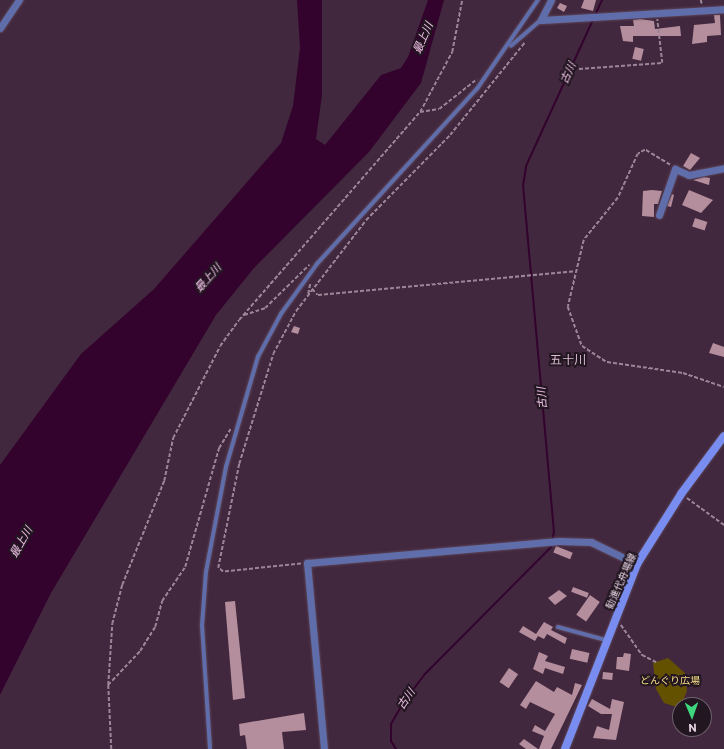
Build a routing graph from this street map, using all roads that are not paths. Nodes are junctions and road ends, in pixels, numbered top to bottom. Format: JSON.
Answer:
{"nodes":[{"id":1,"x":19,"y":0,"type":"edge"},
{"id":2,"x":538,"y":0,"type":"edge"},
{"id":3,"x":550,"y":0,"type":"edge"},
{"id":4,"x":724,"y":9,"type":"edge"},
{"id":5,"x":541,"y":20,"type":"junction"},
{"id":6,"x":0,"y":28,"type":"edge"},
{"id":7,"x":507,"y":50,"type":"junction"},
{"id":8,"x":724,"y":168,"type":"edge"},
{"id":9,"x":659,"y":215,"type":"dead end"},
{"id":10,"x":724,"y":436,"type":"edge"},
{"id":11,"x":637,"y":564,"type":"junction"},
{"id":12,"x":558,"y":627,"type":"dead end"},
{"id":13,"x":606,"y":640,"type":"junction"},
{"id":14,"x":210,"y":749,"type":"edge"},
{"id":15,"x":324,"y":749,"type":"edge"},
{"id":16,"x":565,"y":749,"type":"edge"}],
"edges":[{"from":1,"to":6,"type":"street"},
{"from":2,"to":7,"type":"lane"},
{"from":3,"to":5,"type":"street"},
{"from":4,"to":5,"type":"street"},
{"from":5,"to":7,"type":"lane"},
{"from":7,"to":14,"type":"lane"},
{"from":8,"to":9,"type":"street"},
{"from":10,"to":11,"type":"main road","name":"勧進代舟場線"},
{"from":11,"to":13,"type":"main road","name":"勧進代舟場線"},
{"from":11,"to":15,"type":"street"},
{"from":12,"to":13,"type":"lane"},
{"from":13,"to":16,"type":"main road","name":"勧進代舟場線"}]}
